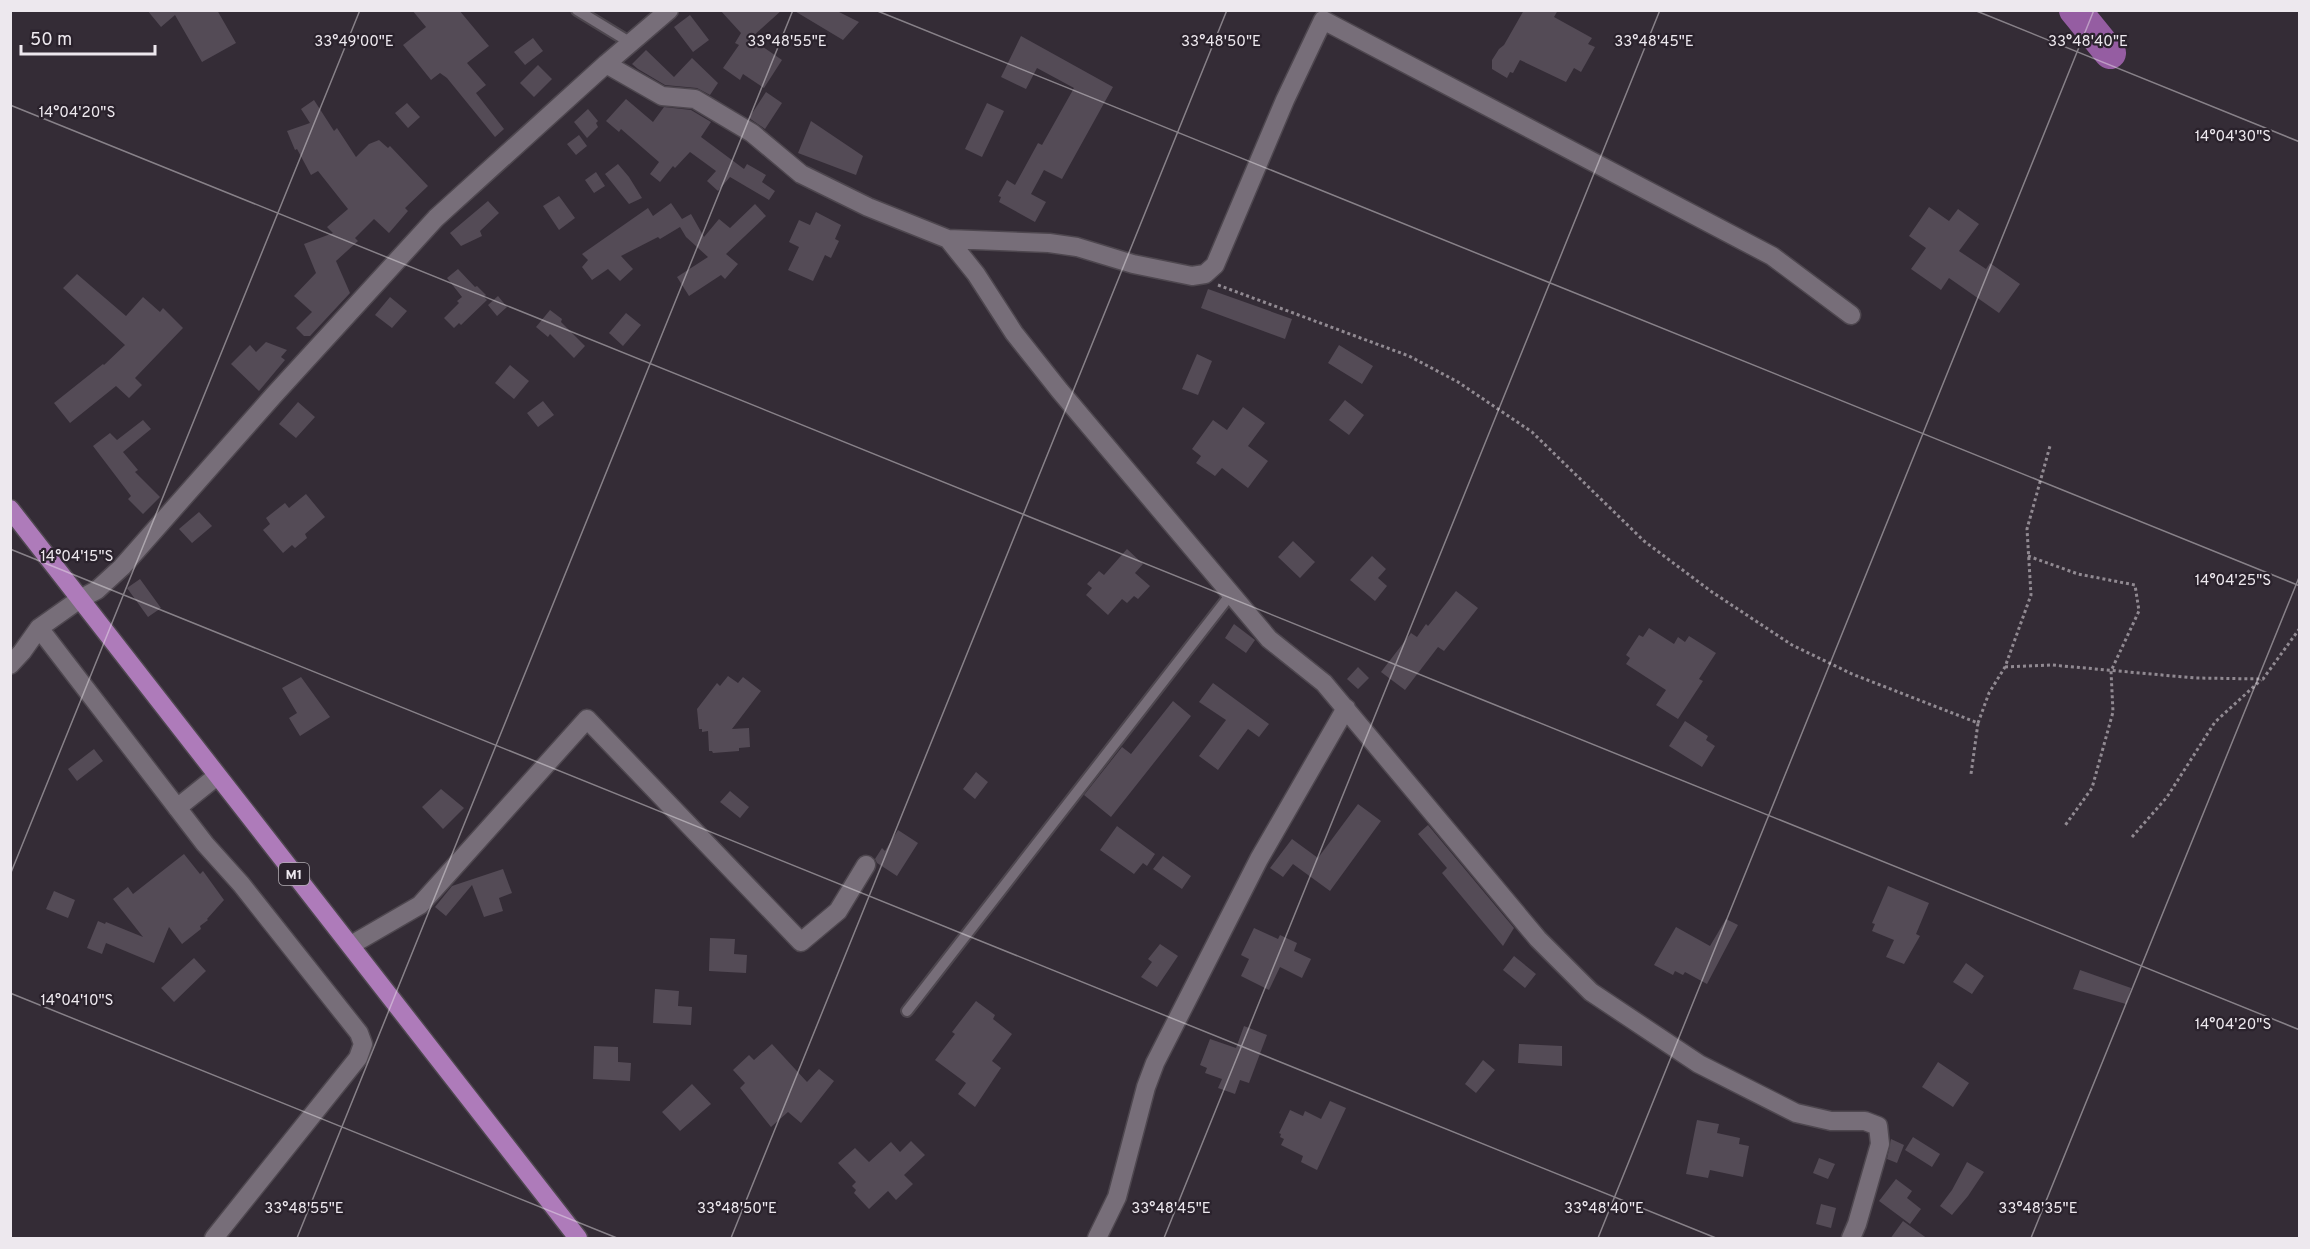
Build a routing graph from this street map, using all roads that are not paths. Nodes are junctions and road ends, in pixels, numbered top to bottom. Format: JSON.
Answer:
{"nodes":[{"id":1,"x":577,"y":10,"type":"edge"},
{"id":2,"x":669,"y":10,"type":"edge"},
{"id":3,"x":631,"y":43,"type":"junction"},
{"id":4,"x":606,"y":64,"type":"junction"},
{"id":5,"x":948,"y":239,"type":"junction"},
{"id":6,"x":1851,"y":315,"type":"dead end"},
{"id":7,"x":10,"y":509,"type":"edge"},
{"id":8,"x":1231,"y":594,"type":"junction"},
{"id":9,"x":80,"y":599,"type":"junction"},
{"id":10,"x":39,"y":628,"type":"junction"},
{"id":11,"x":10,"y":665,"type":"edge"},
{"id":12,"x":1346,"y":708,"type":"junction"},
{"id":13,"x":217,"y":776,"type":"junction"},
{"id":14,"x":177,"y":808,"type":"junction"},
{"id":15,"x":866,"y":865,"type":"dead end"},
{"id":16,"x":351,"y":945,"type":"junction"},
{"id":17,"x":907,"y":1011,"type":"dead end"},
{"id":18,"x":214,"y":1239,"type":"edge"},
{"id":19,"x":578,"y":1239,"type":"edge"},
{"id":20,"x":1097,"y":1239,"type":"edge"},
{"id":21,"x":1851,"y":1239,"type":"edge"}],
"edges":[{"from":1,"to":3,"type":"lane"},
{"from":2,"to":3,"type":"street"},
{"from":3,"to":4,"type":"street"},
{"from":4,"to":5,"type":"street"},
{"from":4,"to":9,"type":"street"},
{"from":5,"to":6,"type":"street"},
{"from":5,"to":8,"type":"street"},
{"from":7,"to":9,"type":"highway","number":"M1"},
{"from":8,"to":12,"type":"street"},
{"from":8,"to":17,"type":"lane"},
{"from":9,"to":10,"type":"street"},
{"from":9,"to":13,"type":"highway","number":"M1"},
{"from":10,"to":11,"type":"street"},
{"from":10,"to":14,"type":"street"},
{"from":12,"to":20,"type":"street"},
{"from":12,"to":21,"type":"street"},
{"from":13,"to":14,"type":"street"},
{"from":13,"to":16,"type":"highway","number":"M1"},
{"from":14,"to":18,"type":"street"},
{"from":15,"to":16,"type":"street"},
{"from":16,"to":19,"type":"highway","number":"M1"}]}
